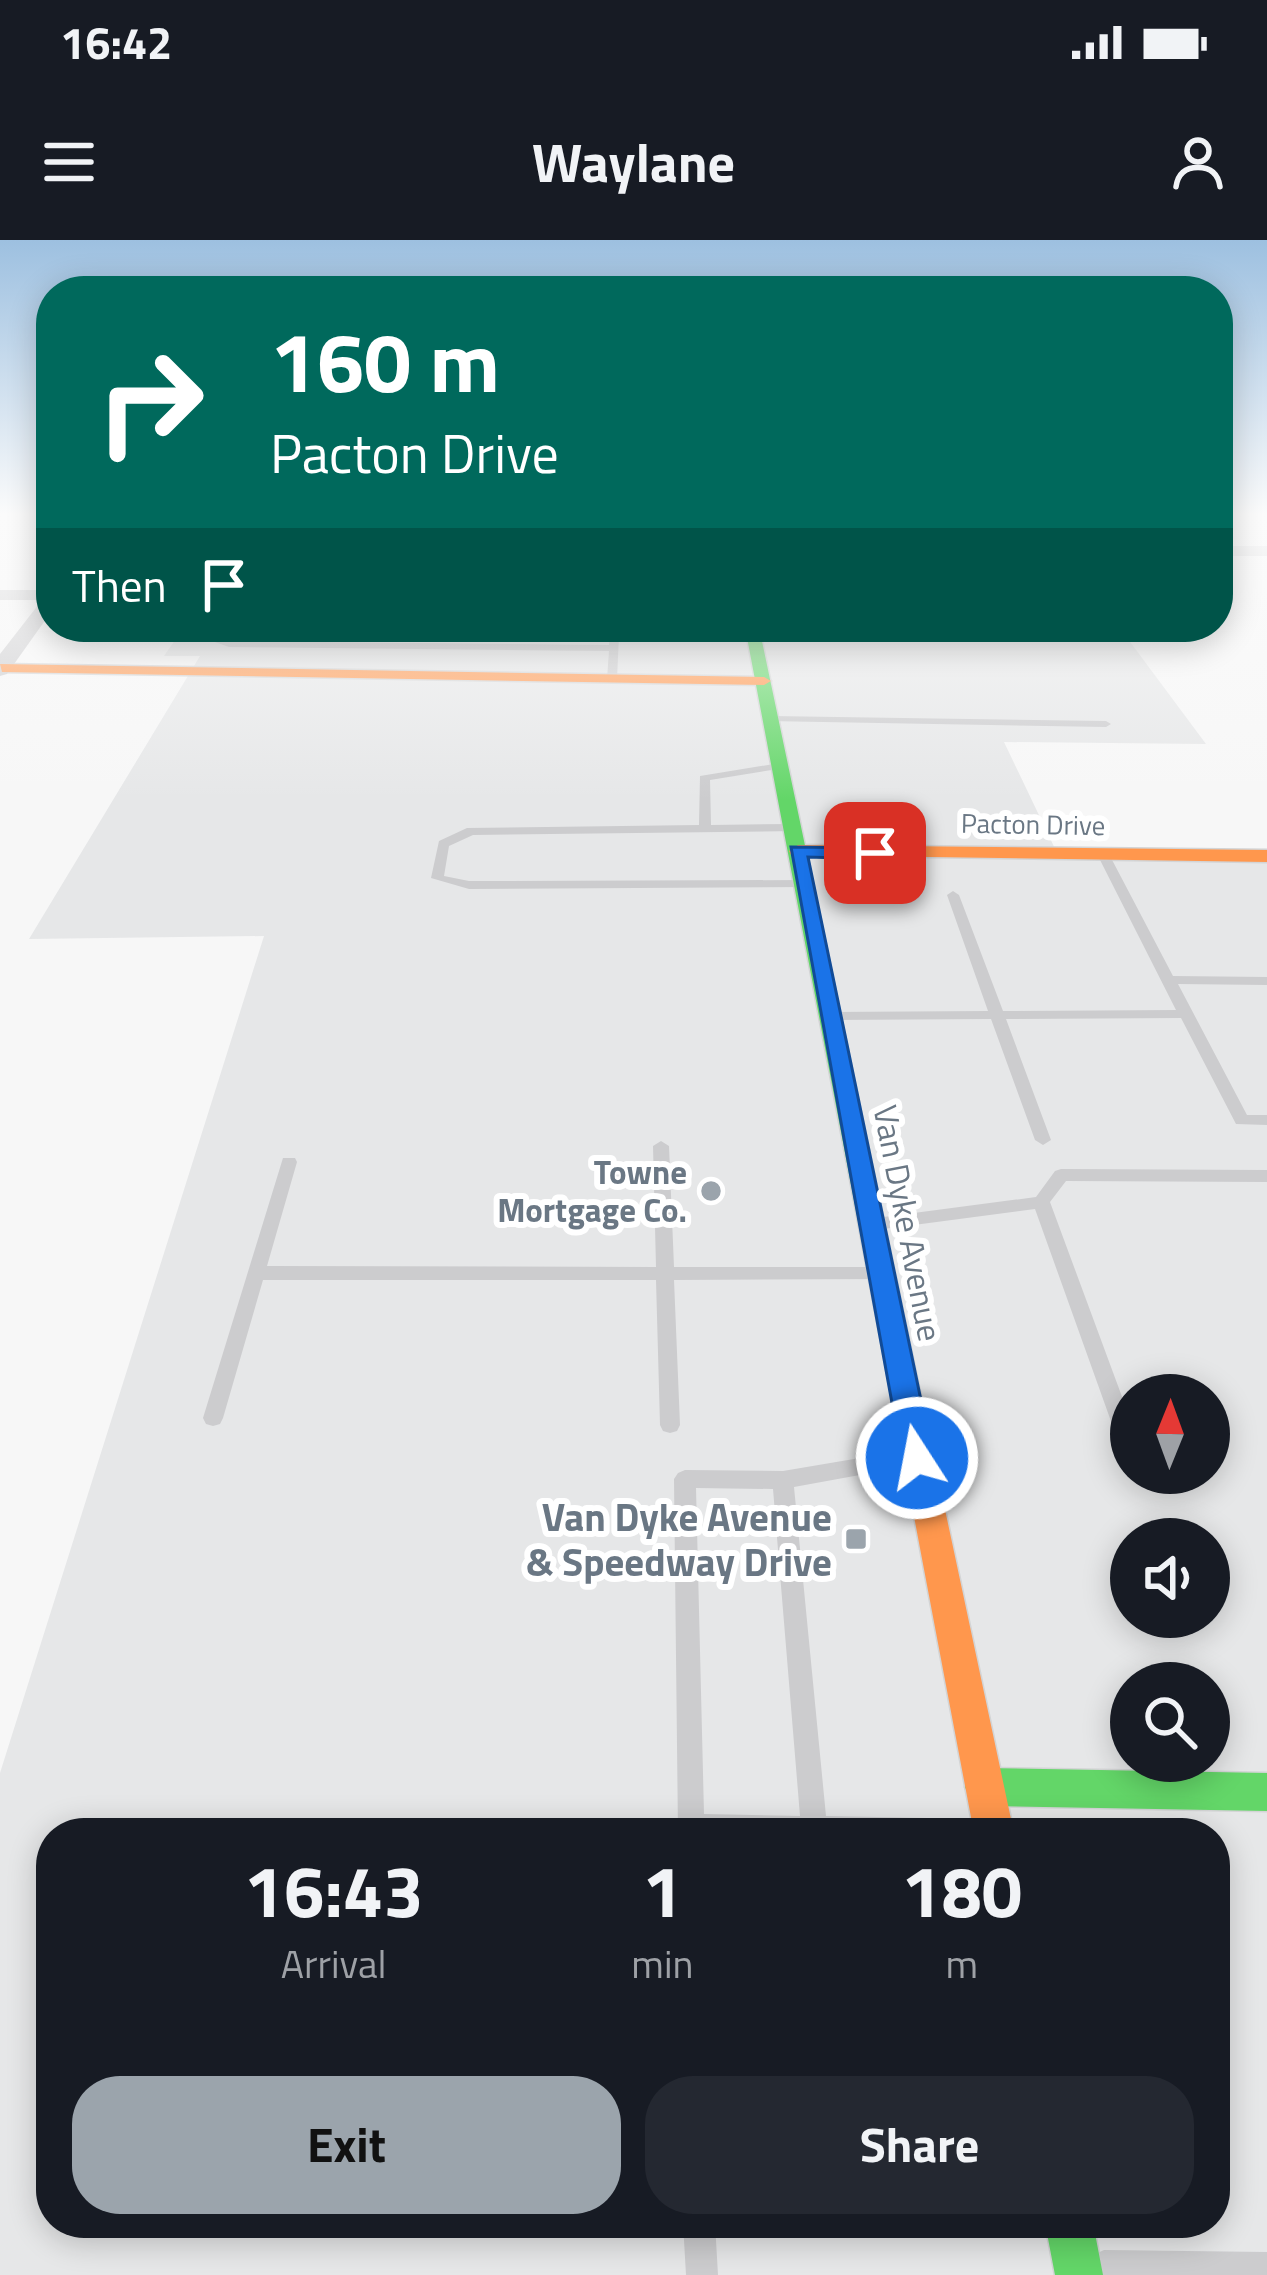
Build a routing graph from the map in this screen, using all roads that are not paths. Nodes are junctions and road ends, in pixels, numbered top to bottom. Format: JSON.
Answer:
{"nodes":[{"id":1,"x":36,"y":616,"type":"edge"},
{"id":2,"x":221,"y":642,"type":"edge"},
{"id":3,"x":613,"y":642,"type":"edge"},
{"id":4,"x":756,"y":642,"type":"edge"},
{"id":5,"x":614,"y":648,"type":"junction"},
{"id":6,"x":1,"y":669,"type":"edge"},
{"id":7,"x":612,"y":679,"type":"junction"},
{"id":8,"x":764,"y":681,"type":"junction"},
{"id":9,"x":771,"y":719,"type":"junction"},
{"id":10,"x":1106,"y":724,"type":"dead end"},
{"id":11,"x":780,"y":766,"type":"junction"},
{"id":12,"x":705,"y":829,"type":"junction"},
{"id":13,"x":795,"y":840,"type":"junction"},
{"id":14,"x":1104,"y":856,"type":"junction"},
{"id":15,"x":1267,"y":856,"type":"edge"},
{"id":16,"x":805,"y":884,"type":"junction"},
{"id":17,"x":953,"y":895,"type":"dead end"},
{"id":18,"x":1168,"y":980,"type":"junction"},
{"id":19,"x":1267,"y":981,"type":"edge"},
{"id":20,"x":1186,"y":1014,"type":"junction"},
{"id":21,"x":830,"y":1016,"type":"junction"},
{"id":22,"x":998,"y":1017,"type":"junction"},
{"id":23,"x":1267,"y":1120,"type":"edge"},
{"id":24,"x":1043,"y":1140,"type":"dead end"},
{"id":25,"x":661,"y":1146,"type":"dead end"},
{"id":26,"x":289,"y":1162,"type":"dead end"},
{"id":27,"x":1267,"y":1176,"type":"edge"},
{"id":28,"x":1041,"y":1202,"type":"junction"},
{"id":29,"x":872,"y":1225,"type":"junction"},
{"id":30,"x":256,"y":1273,"type":"junction"},
{"id":31,"x":668,"y":1273,"type":"junction"},
{"id":32,"x":881,"y":1274,"type":"junction"},
{"id":33,"x":1110,"y":1391,"type":"edge"},
{"id":34,"x":213,"y":1418,"type":"dead end"},
{"id":35,"x":670,"y":1425,"type":"dead end"},
{"id":36,"x":917,"y":1458,"type":"junction"},
{"id":37,"x":783,"y":1480,"type":"junction"},
{"id":38,"x":984,"y":1786,"type":"junction"},
{"id":39,"x":1267,"y":1792,"type":"edge"},
{"id":40,"x":691,"y":1818,"type":"edge"},
{"id":41,"x":813,"y":1818,"type":"edge"},
{"id":42,"x":991,"y":1818,"type":"edge"},
{"id":43,"x":700,"y":2238,"type":"edge"},
{"id":44,"x":1072,"y":2238,"type":"edge"},
{"id":45,"x":1267,"y":2268,"type":"edge"},
{"id":46,"x":1078,"y":2270,"type":"edge"},
{"id":47,"x":702,"y":2275,"type":"edge"}],
"edges":[{"from":1,"to":6,"type":"street"},
{"from":2,"to":5,"type":"lane"},
{"from":3,"to":5,"type":"lane"},
{"from":4,"to":8,"type":"street","name":"Van Dyke Avenue"},
{"from":5,"to":7,"type":"lane"},
{"from":6,"to":7,"type":"street"},
{"from":7,"to":8,"type":"street"},
{"from":8,"to":9,"type":"street","name":"Van Dyke Avenue"},
{"from":9,"to":10,"type":"lane"},
{"from":9,"to":11,"type":"street","name":"Van Dyke Avenue"},
{"from":11,"to":12,"type":"lane"},
{"from":11,"to":13,"type":"street","name":"Van Dyke Avenue"},
{"from":12,"to":13,"type":"lane"},
{"from":12,"to":16,"type":"lane"},
{"from":13,"to":14,"type":"street","name":"Pacton Drive"},
{"from":13,"to":16,"type":"street","name":"Van Dyke Avenue"},
{"from":14,"to":15,"type":"street","name":"Pacton Drive"},
{"from":14,"to":18,"type":"lane"},
{"from":16,"to":21,"type":"street","name":"Van Dyke Avenue"},
{"from":17,"to":22,"type":"lane"},
{"from":18,"to":19,"type":"lane"},
{"from":18,"to":20,"type":"lane"},
{"from":20,"to":22,"type":"lane"},
{"from":20,"to":23,"type":"lane"},
{"from":21,"to":22,"type":"lane"},
{"from":21,"to":29,"type":"street","name":"Van Dyke Avenue"},
{"from":22,"to":24,"type":"lane"},
{"from":25,"to":31,"type":"lane"},
{"from":26,"to":30,"type":"lane"},
{"from":27,"to":28,"type":"lane"},
{"from":28,"to":29,"type":"lane"},
{"from":28,"to":33,"type":"lane"},
{"from":29,"to":32,"type":"street","name":"Van Dyke Avenue"},
{"from":30,"to":31,"type":"lane"},
{"from":30,"to":34,"type":"lane"},
{"from":31,"to":32,"type":"lane"},
{"from":31,"to":35,"type":"lane"},
{"from":32,"to":36,"type":"street","name":"Van Dyke Avenue"},
{"from":36,"to":37,"type":"lane"},
{"from":36,"to":38,"type":"street","name":"Van Dyke Avenue"},
{"from":37,"to":40,"type":"lane"},
{"from":37,"to":41,"type":"lane"},
{"from":38,"to":39,"type":"street"},
{"from":38,"to":42,"type":"street","name":"Van Dyke Avenue"},
{"from":43,"to":47,"type":"lane"},
{"from":44,"to":46,"type":"street"},
{"from":45,"to":46,"type":"lane"}]}
